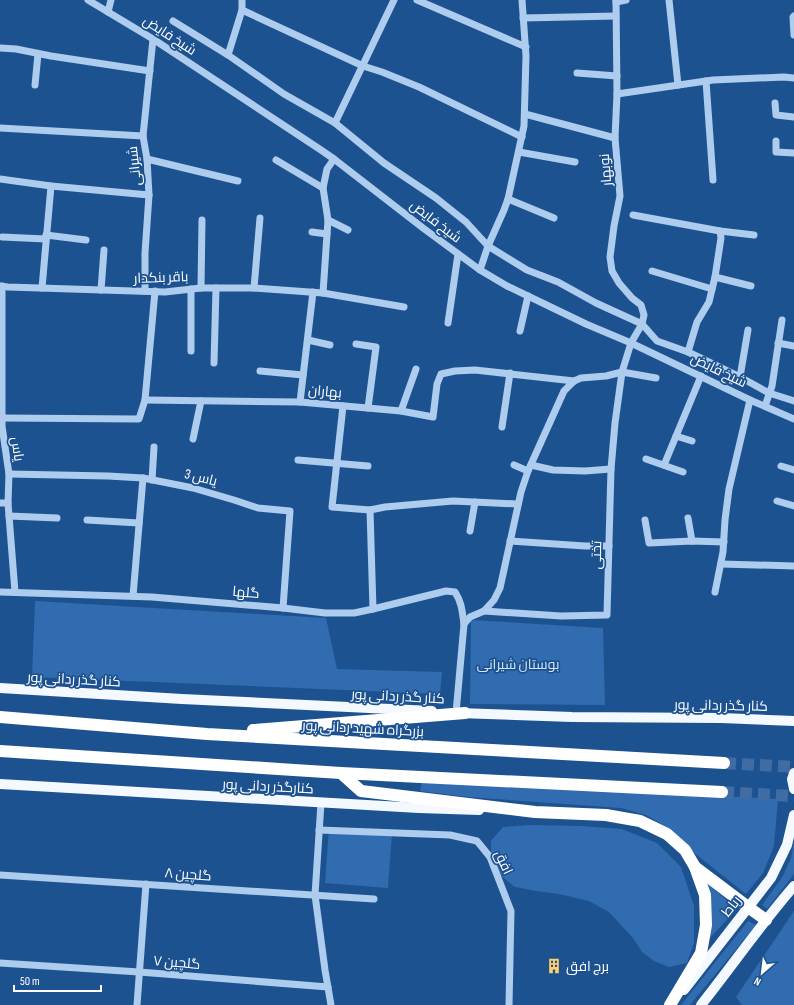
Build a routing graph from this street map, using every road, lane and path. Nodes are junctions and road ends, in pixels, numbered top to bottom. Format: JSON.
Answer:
{"nodes":[{"id":1,"x":88,"y":0,"type":"edge"},
{"id":2,"x":111,"y":0,"type":"edge"},
{"id":3,"x":242,"y":0,"type":"edge"},
{"id":4,"x":394,"y":0,"type":"edge"},
{"id":5,"x":417,"y":0,"type":"edge"},
{"id":6,"x":522,"y":0,"type":"edge"},
{"id":7,"x":626,"y":0,"type":"edge"},
{"id":8,"x":668,"y":0,"type":"edge"},
{"id":9,"x":616,"y":1,"type":"edge"},
{"id":10,"x":242,"y":10,"type":"junction"},
{"id":11,"x":108,"y":12,"type":"junction"},
{"id":12,"x":616,"y":16,"type":"junction"},
{"id":13,"x":794,"y":16,"type":"edge"},
{"id":14,"x":523,"y":18,"type":"junction"},
{"id":15,"x":173,"y":22,"type":"dead end"},
{"id":16,"x":794,"y":35,"type":"edge"},
{"id":17,"x":154,"y":39,"type":"junction"},
{"id":18,"x":526,"y":47,"type":"junction"},
{"id":19,"x":0,"y":48,"type":"edge"},
{"id":20,"x":38,"y":54,"type":"junction"},
{"id":21,"x":228,"y":55,"type":"junction"},
{"id":22,"x":363,"y":66,"type":"junction"},
{"id":23,"x":150,"y":71,"type":"junction"},
{"id":24,"x":577,"y":73,"type":"dead end"},
{"id":25,"x":617,"y":76,"type":"junction"},
{"id":26,"x":794,"y":78,"type":"edge"},
{"id":27,"x":706,"y":81,"type":"junction"},
{"id":28,"x":35,"y":85,"type":"dead end"},
{"id":29,"x":678,"y":85,"type":"junction"},
{"id":30,"x":617,"y":94,"type":"junction"},
{"id":31,"x":775,"y":103,"type":"dead end"},
{"id":32,"x":525,"y":114,"type":"junction"},
{"id":33,"x":794,"y":117,"type":"edge"},
{"id":34,"x":335,"y":123,"type":"junction"},
{"id":35,"x":0,"y":128,"type":"edge"},
{"id":36,"x":143,"y":136,"type":"junction"},
{"id":37,"x":522,"y":137,"type":"junction"},
{"id":38,"x":615,"y":138,"type":"junction"},
{"id":39,"x":776,"y":141,"type":"dead end"},
{"id":40,"x":519,"y":152,"type":"junction"},
{"id":41,"x":794,"y":153,"type":"edge"},
{"id":42,"x":147,"y":159,"type":"junction"},
{"id":43,"x":334,"y":159,"type":"junction"},
{"id":44,"x":276,"y":160,"type":"dead end"},
{"id":45,"x":575,"y":162,"type":"dead end"},
{"id":46,"x":0,"y":179,"type":"edge"},
{"id":47,"x":714,"y":180,"type":"dead end"},
{"id":48,"x":238,"y":181,"type":"dead end"},
{"id":49,"x":51,"y":186,"type":"junction"},
{"id":50,"x":324,"y":188,"type":"junction"},
{"id":51,"x":149,"y":195,"type":"junction"},
{"id":52,"x":508,"y":199,"type":"junction"},
{"id":53,"x":633,"y":215,"type":"dead end"},
{"id":54,"x":260,"y":218,"type":"dead end"},
{"id":55,"x":554,"y":218,"type":"dead end"},
{"id":56,"x":202,"y":220,"type":"dead end"},
{"id":57,"x":328,"y":220,"type":"junction"},
{"id":58,"x":348,"y":230,"type":"dead end"},
{"id":59,"x":312,"y":232,"type":"dead end"},
{"id":60,"x":720,"y":232,"type":"junction"},
{"id":61,"x":327,"y":234,"type":"junction"},
{"id":62,"x":754,"y":236,"type":"dead end"},
{"id":63,"x":2,"y":237,"type":"dead end"},
{"id":64,"x":46,"y":237,"type":"junction"},
{"id":65,"x":86,"y":240,"type":"dead end"},
{"id":66,"x":488,"y":246,"type":"junction"},
{"id":67,"x":104,"y":250,"type":"dead end"},
{"id":68,"x":458,"y":254,"type":"junction"},
{"id":69,"x":480,"y":270,"type":"junction"},
{"id":70,"x":652,"y":271,"type":"dead end"},
{"id":71,"x":715,"y":277,"type":"junction"},
{"id":72,"x":1,"y":286,"type":"edge"},
{"id":73,"x":751,"y":286,"type":"dead end"},
{"id":74,"x":42,"y":288,"type":"junction"},
{"id":75,"x":201,"y":288,"type":"junction"},
{"id":76,"x":216,"y":288,"type":"junction"},
{"id":77,"x":254,"y":288,"type":"junction"},
{"id":78,"x":191,"y":289,"type":"junction"},
{"id":79,"x":712,"y":289,"type":"junction"},
{"id":80,"x":101,"y":290,"type":"junction"},
{"id":81,"x":145,"y":291,"type":"junction"},
{"id":82,"x":155,"y":291,"type":"junction"},
{"id":83,"x":314,"y":292,"type":"junction"},
{"id":84,"x":323,"y":293,"type":"junction"},
{"id":85,"x":528,"y":296,"type":"junction"},
{"id":86,"x":404,"y":307,"type":"dead end"},
{"id":87,"x":782,"y":320,"type":"dead end"},
{"id":88,"x":448,"y":324,"type":"dead end"},
{"id":89,"x":642,"y":324,"type":"junction"},
{"id":90,"x":748,"y":330,"type":"dead end"},
{"id":91,"x":520,"y":331,"type":"dead end"},
{"id":92,"x":308,"y":340,"type":"junction"},
{"id":93,"x":631,"y":343,"type":"junction"},
{"id":94,"x":356,"y":344,"type":"dead end"},
{"id":95,"x":778,"y":344,"type":"junction"},
{"id":96,"x":330,"y":345,"type":"dead end"},
{"id":97,"x":794,"y":346,"type":"edge"},
{"id":98,"x":191,"y":351,"type":"dead end"},
{"id":99,"x":688,"y":352,"type":"junction"},
{"id":100,"x":214,"y":363,"type":"dead end"},
{"id":101,"x":416,"y":369,"type":"dead end"},
{"id":102,"x":260,"y":371,"type":"dead end"},
{"id":103,"x":622,"y":372,"type":"junction"},
{"id":104,"x":510,"y":373,"type":"junction"},
{"id":105,"x":303,"y":375,"type":"junction"},
{"id":106,"x":701,"y":376,"type":"junction"},
{"id":107,"x":740,"y":377,"type":"junction"},
{"id":108,"x":656,"y":378,"type":"dead end"},
{"id":109,"x":574,"y":381,"type":"junction"},
{"id":110,"x":769,"y":393,"type":"junction"},
{"id":111,"x":1,"y":397,"type":"edge"},
{"id":112,"x":145,"y":400,"type":"junction"},
{"id":113,"x":750,"y":400,"type":"junction"},
{"id":114,"x":201,"y":401,"type":"junction"},
{"id":115,"x":794,"y":401,"type":"edge"},
{"id":116,"x":300,"y":402,"type":"junction"},
{"id":117,"x":343,"y":406,"type":"junction"},
{"id":118,"x":765,"y":406,"type":"junction"},
{"id":119,"x":368,"y":408,"type":"junction"},
{"id":120,"x":400,"y":411,"type":"junction"},
{"id":121,"x":2,"y":418,"type":"junction"},
{"id":122,"x":794,"y":419,"type":"edge"},
{"id":123,"x":502,"y":427,"type":"dead end"},
{"id":124,"x":676,"y":436,"type":"junction"},
{"id":125,"x":193,"y":438,"type":"dead end"},
{"id":126,"x":692,"y":441,"type":"dead end"},
{"id":127,"x":154,"y":447,"type":"dead end"},
{"id":128,"x":646,"y":459,"type":"dead end"},
{"id":129,"x":298,"y":460,"type":"dead end"},
{"id":130,"x":336,"y":464,"type":"junction"},
{"id":131,"x":514,"y":465,"type":"dead end"},
{"id":132,"x":664,"y":465,"type":"junction"},
{"id":133,"x":368,"y":466,"type":"dead end"},
{"id":134,"x":781,"y":466,"type":"dead end"},
{"id":135,"x":529,"y":468,"type":"junction"},
{"id":136,"x":611,"y":469,"type":"junction"},
{"id":137,"x":794,"y":470,"type":"edge"},
{"id":138,"x":683,"y":472,"type":"dead end"},
{"id":139,"x":9,"y":474,"type":"junction"},
{"id":140,"x":143,"y":478,"type":"junction"},
{"id":141,"x":152,"y":480,"type":"junction"},
{"id":142,"x":777,"y":501,"type":"dead end"},
{"id":143,"x":0,"y":502,"type":"edge"},
{"id":144,"x":475,"y":502,"type":"junction"},
{"id":145,"x":8,"y":503,"type":"junction"},
{"id":146,"x":518,"y":504,"type":"junction"},
{"id":147,"x":794,"y":506,"type":"edge"},
{"id":148,"x":370,"y":510,"type":"junction"},
{"id":149,"x":9,"y":516,"type":"junction"},
{"id":150,"x":56,"y":518,"type":"dead end"},
{"id":151,"x":688,"y":518,"type":"dead end"},
{"id":152,"x":87,"y":520,"type":"dead end"},
{"id":153,"x":645,"y":520,"type":"dead end"},
{"id":154,"x":139,"y":523,"type":"junction"},
{"id":155,"x":470,"y":531,"type":"dead end"},
{"id":156,"x":510,"y":541,"type":"junction"},
{"id":157,"x":692,"y":541,"type":"junction"},
{"id":158,"x":724,"y":542,"type":"junction"},
{"id":159,"x":609,"y":546,"type":"junction"},
{"id":160,"x":721,"y":564,"type":"junction"},
{"id":161,"x":794,"y":566,"type":"edge"},
{"id":162,"x":0,"y":592,"type":"edge"},
{"id":163,"x":15,"y":592,"type":"junction"},
{"id":164,"x":715,"y":592,"type":"dead end"},
{"id":165,"x":133,"y":596,"type":"junction"},
{"id":166,"x":283,"y":608,"type":"junction"},
{"id":167,"x":373,"y":609,"type":"junction"},
{"id":168,"x":484,"y":611,"type":"junction"},
{"id":169,"x":464,"y":624,"type":"junction"},
{"id":170,"x":0,"y":688,"type":"edge"},
{"id":171,"x":460,"y":713,"type":"junction"},
{"id":172,"x":0,"y":717,"type":"edge"},
{"id":173,"x":794,"y":720,"type":"edge"},
{"id":174,"x":208,"y":734,"type":"junction"},
{"id":175,"x":0,"y":750,"type":"edge"},
{"id":176,"x":724,"y":763,"type":"tunnel mouth"},
{"id":177,"x":341,"y":773,"type":"junction"},
{"id":178,"x":794,"y":773,"type":"edge"},
{"id":179,"x":0,"y":784,"type":"edge"},
{"id":180,"x":794,"y":789,"type":"edge"},
{"id":181,"x":722,"y":792,"type":"tunnel mouth"},
{"id":182,"x":321,"y":803,"type":"junction"},
{"id":183,"x":535,"y":812,"type":"junction"},
{"id":184,"x":794,"y":815,"type":"edge"},
{"id":185,"x":319,"y":830,"type":"junction"},
{"id":186,"x":695,"y":867,"type":"junction"},
{"id":187,"x":0,"y":875,"type":"edge"},
{"id":188,"x":146,"y":884,"type":"junction"},
{"id":189,"x":794,"y":886,"type":"edge"},
{"id":190,"x":314,"y":895,"type":"junction"},
{"id":191,"x":374,"y":899,"type":"dead end"},
{"id":192,"x":748,"y":907,"type":"junction"},
{"id":193,"x":766,"y":920,"type":"junction"},
{"id":194,"x":0,"y":962,"type":"edge"},
{"id":195,"x":139,"y":972,"type":"junction"},
{"id":196,"x":328,"y":987,"type":"junction"},
{"id":197,"x":137,"y":1005,"type":"edge"},
{"id":198,"x":331,"y":1005,"type":"edge"},
{"id":199,"x":509,"y":1005,"type":"edge"},
{"id":200,"x":672,"y":1005,"type":"edge"},
{"id":201,"x":701,"y":1005,"type":"edge"}],
"edges":[{"from":1,"to":11,"type":"street","name":"شیخ فایض"},
{"from":2,"to":11,"type":"street"},
{"from":3,"to":10,"type":"street"},
{"from":4,"to":22,"type":"street"},
{"from":5,"to":18,"type":"street"},
{"from":6,"to":14,"type":"street"},
{"from":7,"to":9,"type":"street"},
{"from":8,"to":29,"type":"street"},
{"from":9,"to":12,"type":"street","name":"نوبهار"},
{"from":10,"to":21,"type":"street"},
{"from":10,"to":22,"type":"street"},
{"from":11,"to":17,"type":"street","name":"شیخ فایض"},
{"from":12,"to":14,"type":"street"},
{"from":12,"to":25,"type":"street","name":"نوبهار"},
{"from":13,"to":16,"type":"street"},
{"from":14,"to":18,"type":"street"},
{"from":15,"to":21,"type":"street","name":"شیخ فایض"},
{"from":17,"to":23,"type":"street","name":"شیرانی"},
{"from":17,"to":43,"type":"street","name":"شیخ فایض"},
{"from":18,"to":32,"type":"street"},
{"from":19,"to":20,"type":"street"},
{"from":20,"to":23,"type":"street"},
{"from":20,"to":28,"type":"street"},
{"from":21,"to":34,"type":"street","name":"شیخ فایض"},
{"from":22,"to":34,"type":"street"},
{"from":22,"to":37,"type":"street"},
{"from":23,"to":36,"type":"street","name":"شیرانی"},
{"from":24,"to":25,"type":"street"},
{"from":25,"to":30,"type":"street","name":"نوبهار"},
{"from":26,"to":27,"type":"street"},
{"from":27,"to":29,"type":"street"},
{"from":27,"to":47,"type":"street"},
{"from":29,"to":30,"type":"street"},
{"from":30,"to":38,"type":"street","name":"نوبهار"},
{"from":31,"to":33,"type":"street"},
{"from":32,"to":37,"type":"street"},
{"from":32,"to":38,"type":"street"},
{"from":34,"to":66,"type":"street","name":"شیخ فایض"},
{"from":35,"to":36,"type":"street"},
{"from":36,"to":42,"type":"street","name":"شیرانی"},
{"from":37,"to":40,"type":"street"},
{"from":38,"to":89,"type":"street","name":"نوبهار"},
{"from":39,"to":41,"type":"street"},
{"from":40,"to":45,"type":"street"},
{"from":40,"to":52,"type":"street"},
{"from":42,"to":48,"type":"street"},
{"from":42,"to":51,"type":"street","name":"شیرانی"},
{"from":43,"to":50,"type":"street"},
{"from":43,"to":68,"type":"street","name":"شیخ فایض"},
{"from":44,"to":50,"type":"street"},
{"from":46,"to":49,"type":"street"},
{"from":49,"to":51,"type":"street"},
{"from":49,"to":64,"type":"street"},
{"from":50,"to":57,"type":"street"},
{"from":51,"to":81,"type":"street","name":"شیرانی"},
{"from":52,"to":55,"type":"street"},
{"from":52,"to":66,"type":"street"},
{"from":53,"to":60,"type":"street"},
{"from":54,"to":77,"type":"street"},
{"from":56,"to":75,"type":"street"},
{"from":57,"to":58,"type":"street"},
{"from":57,"to":61,"type":"street"},
{"from":59,"to":61,"type":"street"},
{"from":60,"to":62,"type":"street"},
{"from":60,"to":71,"type":"street"},
{"from":61,"to":84,"type":"street"},
{"from":63,"to":64,"type":"street"},
{"from":64,"to":65,"type":"street"},
{"from":64,"to":74,"type":"street"},
{"from":66,"to":69,"type":"street"},
{"from":66,"to":89,"type":"street","name":"شیخ فایض"},
{"from":67,"to":80,"type":"street"},
{"from":68,"to":69,"type":"street","name":"شیخ فایض"},
{"from":68,"to":88,"type":"street"},
{"from":69,"to":85,"type":"street","name":"شیخ فایض"},
{"from":70,"to":79,"type":"street"},
{"from":71,"to":73,"type":"street"},
{"from":71,"to":79,"type":"street"},
{"from":72,"to":74,"type":"street","name":"باقر بنکدار"},
{"from":72,"to":111,"type":"street","name":"یاس"},
{"from":74,"to":80,"type":"street","name":"باقر بنکدار"},
{"from":75,"to":76,"type":"street","name":"باقر بنکدار"},
{"from":75,"to":78,"type":"street","name":"باقر بنکدار"},
{"from":76,"to":77,"type":"street","name":"باقر بنکدار"},
{"from":76,"to":100,"type":"street"},
{"from":77,"to":83,"type":"street","name":"باقر بنکدار"},
{"from":78,"to":82,"type":"street","name":"باقر بنکدار"},
{"from":78,"to":98,"type":"street"},
{"from":79,"to":99,"type":"street"},
{"from":80,"to":81,"type":"street","name":"باقر بنکدار"},
{"from":81,"to":82,"type":"street","name":"باقر بنکدار"},
{"from":82,"to":112,"type":"street"},
{"from":83,"to":84,"type":"street","name":"باقر بنکدار"},
{"from":83,"to":92,"type":"street"},
{"from":84,"to":86,"type":"street","name":"باقر بنکدار"},
{"from":85,"to":91,"type":"street"},
{"from":85,"to":93,"type":"street","name":"شیخ فایض"},
{"from":87,"to":95,"type":"street"},
{"from":89,"to":93,"type":"street","name":"تختی"},
{"from":89,"to":99,"type":"street","name":"شیخ فایض"},
{"from":90,"to":107,"type":"street"},
{"from":92,"to":96,"type":"street"},
{"from":92,"to":105,"type":"street"},
{"from":93,"to":103,"type":"street","name":"تختی"},
{"from":93,"to":106,"type":"street","name":"شیخ فایض"},
{"from":94,"to":119,"type":"street"},
{"from":95,"to":97,"type":"street"},
{"from":95,"to":110,"type":"street"},
{"from":99,"to":107,"type":"street","name":"شیخ فایض"},
{"from":101,"to":120,"type":"street"},
{"from":102,"to":105,"type":"street"},
{"from":103,"to":108,"type":"street"},
{"from":103,"to":109,"type":"street"},
{"from":103,"to":136,"type":"street","name":"تختی"},
{"from":104,"to":109,"type":"street","name":"بهاران"},
{"from":104,"to":120,"type":"street","name":"بهاران"},
{"from":104,"to":123,"type":"street"},
{"from":105,"to":116,"type":"street"},
{"from":106,"to":113,"type":"street","name":"شیخ فایض"},
{"from":106,"to":124,"type":"street"},
{"from":107,"to":110,"type":"street","name":"شیخ فایض"},
{"from":109,"to":135,"type":"street"},
{"from":110,"to":115,"type":"street","name":"شیخ فایض"},
{"from":110,"to":118,"type":"street"},
{"from":111,"to":121,"type":"street","name":"یاس"},
{"from":112,"to":114,"type":"street","name":"بهاران"},
{"from":112,"to":121,"type":"street"},
{"from":113,"to":118,"type":"street","name":"شیخ فایض"},
{"from":113,"to":158,"type":"street"},
{"from":114,"to":116,"type":"street","name":"بهاران"},
{"from":114,"to":125,"type":"street"},
{"from":116,"to":117,"type":"street","name":"بهاران"},
{"from":117,"to":119,"type":"street","name":"بهاران"},
{"from":117,"to":130,"type":"street"},
{"from":118,"to":122,"type":"street","name":"شیخ فایض"},
{"from":119,"to":120,"type":"street","name":"بهاران"},
{"from":121,"to":139,"type":"street","name":"یاس"},
{"from":124,"to":126,"type":"street"},
{"from":124,"to":132,"type":"street"},
{"from":127,"to":141,"type":"street"},
{"from":128,"to":132,"type":"street"},
{"from":129,"to":130,"type":"street"},
{"from":130,"to":133,"type":"street"},
{"from":130,"to":148,"type":"street"},
{"from":131,"to":135,"type":"street"},
{"from":132,"to":138,"type":"street"},
{"from":134,"to":137,"type":"street"},
{"from":135,"to":136,"type":"street"},
{"from":135,"to":146,"type":"street"},
{"from":136,"to":159,"type":"street","name":"تختی"},
{"from":139,"to":140,"type":"street","name":"یاس 3"},
{"from":139,"to":145,"type":"street","name":"یاس"},
{"from":140,"to":141,"type":"street","name":"یاس 3"},
{"from":140,"to":154,"type":"street"},
{"from":141,"to":166,"type":"street","name":"یاس 3"},
{"from":142,"to":147,"type":"street"},
{"from":143,"to":145,"type":"street"},
{"from":144,"to":146,"type":"street"},
{"from":144,"to":148,"type":"street"},
{"from":144,"to":155,"type":"street"},
{"from":145,"to":149,"type":"street","name":"یاس"},
{"from":146,"to":156,"type":"street"},
{"from":148,"to":167,"type":"street"},
{"from":149,"to":150,"type":"street"},
{"from":149,"to":163,"type":"street","name":"یاس"},
{"from":151,"to":157,"type":"street"},
{"from":152,"to":154,"type":"street"},
{"from":153,"to":157,"type":"street"},
{"from":154,"to":165,"type":"street"},
{"from":156,"to":159,"type":"street"},
{"from":156,"to":168,"type":"street"},
{"from":157,"to":158,"type":"street"},
{"from":158,"to":160,"type":"street"},
{"from":159,"to":168,"type":"street","name":"تختی"},
{"from":160,"to":161,"type":"street"},
{"from":160,"to":164,"type":"street"},
{"from":162,"to":163,"type":"street","name":"گلها"},
{"from":163,"to":165,"type":"street","name":"گلها"},
{"from":165,"to":166,"type":"street","name":"گلها"},
{"from":166,"to":167,"type":"street","name":"گلها"},
{"from":167,"to":169,"type":"street","name":"گلها"},
{"from":168,"to":169,"type":"street"},
{"from":169,"to":171,"type":"street"},
{"from":170,"to":171,"type":"main road","name":"کنار گذر ردانی پور"},
{"from":171,"to":173,"type":"main road","name":"کنار گذر ردانی پور"},
{"from":171,"to":174,"type":"highway"},
{"from":172,"to":174,"type":"highway","name":"بزرگراه شهید ردانی پور"},
{"from":174,"to":176,"type":"highway","name":"بزرگراه شهید ردانی پور"},
{"from":175,"to":177,"type":"highway"},
{"from":177,"to":181,"type":"highway"},
{"from":177,"to":183,"type":"highway"},
{"from":178,"to":180,"type":"main road"},
{"from":179,"to":182,"type":"main road","name":"کنارگذر ردانی پور"},
{"from":182,"to":183,"type":"main road","name":"کنارگذر ردانی پور"},
{"from":182,"to":185,"type":"street"},
{"from":183,"to":186,"type":"highway"},
{"from":184,"to":192,"type":"main road","name":"رباط"},
{"from":185,"to":190,"type":"street"},
{"from":185,"to":199,"type":"street","name":"افق"},
{"from":186,"to":192,"type":"highway"},
{"from":186,"to":200,"type":"highway"},
{"from":187,"to":188,"type":"street","name":"گلچین ۸"},
{"from":188,"to":190,"type":"street","name":"گلچین ۸"},
{"from":188,"to":195,"type":"street"},
{"from":189,"to":193,"type":"main road"},
{"from":190,"to":191,"type":"street","name":"گلچین ۸"},
{"from":190,"to":196,"type":"street"},
{"from":192,"to":193,"type":"highway"},
{"from":192,"to":200,"type":"main road","name":"رباط"},
{"from":193,"to":201,"type":"main road"},
{"from":194,"to":195,"type":"street","name":"گلچین ۷"},
{"from":195,"to":196,"type":"street","name":"گلچین ۷"},
{"from":195,"to":197,"type":"street"},
{"from":196,"to":198,"type":"street"}]}
